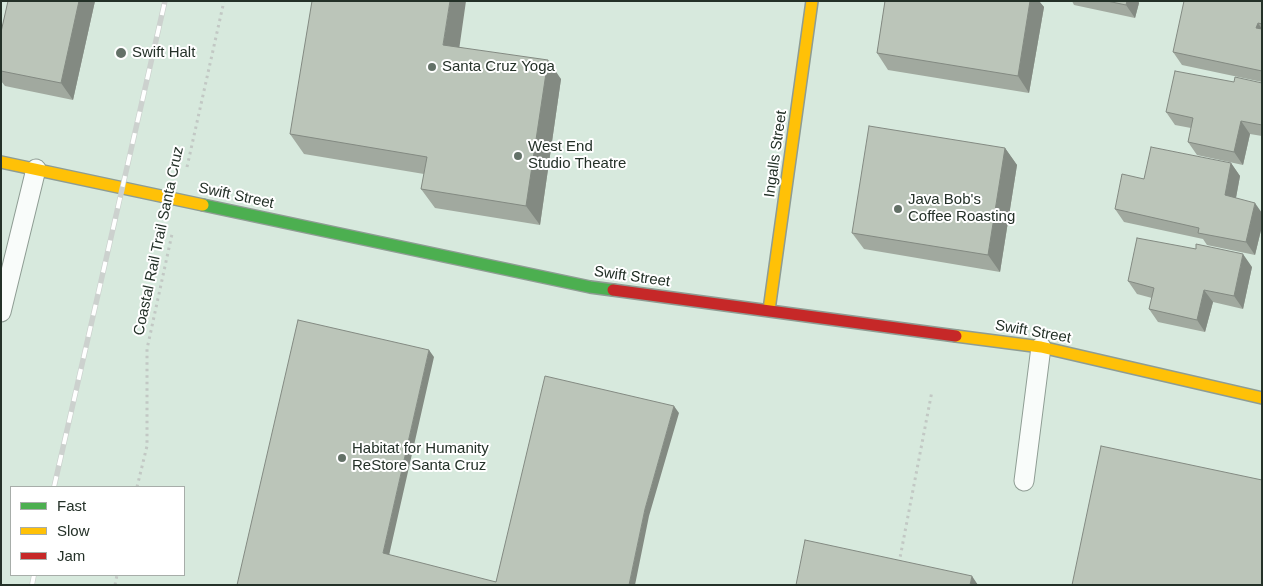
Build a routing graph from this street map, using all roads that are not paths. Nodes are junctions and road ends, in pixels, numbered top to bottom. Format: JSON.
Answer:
{"nodes":[{"id":1,"x":812,"y":1,"type":"edge"},
{"id":2,"x":1,"y":162,"type":"edge"},
{"id":3,"x":36,"y":169,"type":"junction"},
{"id":4,"x":769,"y":310,"type":"junction"},
{"id":5,"x":1,"y":312,"type":"edge"},
{"id":6,"x":1041,"y":346,"type":"junction"},
{"id":7,"x":1262,"y":398,"type":"edge"},
{"id":8,"x":1024,"y":481,"type":"dead end"}],
"edges":[{"from":1,"to":4,"type":"street","name":"Ingalls Street"},
{"from":2,"to":3,"type":"street","name":"Swift Street"},
{"from":3,"to":4,"type":"street","name":"Swift Street"},
{"from":3,"to":5,"type":"lane"},
{"from":4,"to":6,"type":"street","name":"Swift Street"},
{"from":6,"to":7,"type":"street","name":"Swift Street"},
{"from":6,"to":8,"type":"lane"}]}
